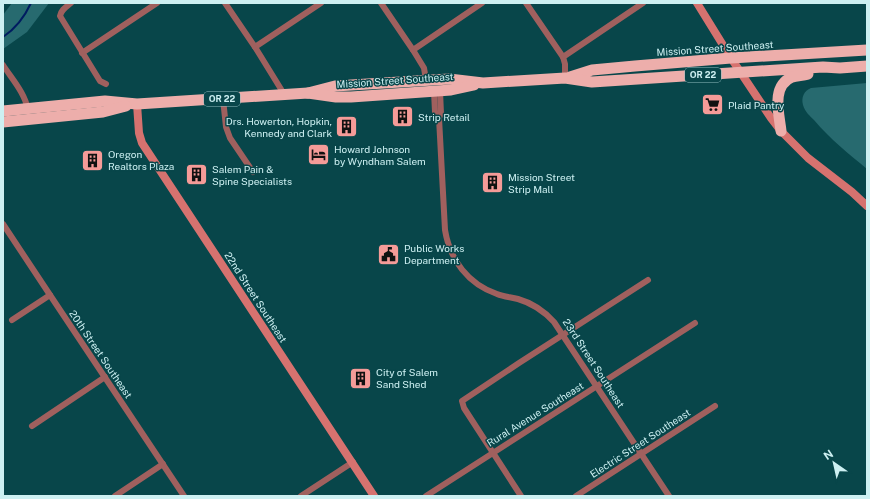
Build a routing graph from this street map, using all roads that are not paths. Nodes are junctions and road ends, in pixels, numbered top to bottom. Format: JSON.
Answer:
{"nodes":[{"id":1,"x":71,"y":3,"type":"edge"},
{"id":2,"x":157,"y":3,"type":"edge"},
{"id":3,"x":225,"y":3,"type":"edge"},
{"id":4,"x":321,"y":3,"type":"edge"},
{"id":5,"x":382,"y":3,"type":"edge"},
{"id":6,"x":482,"y":3,"type":"edge"},
{"id":7,"x":526,"y":3,"type":"edge"},
{"id":8,"x":643,"y":3,"type":"edge"},
{"id":9,"x":696,"y":3,"type":"edge"},
{"id":10,"x":255,"y":47,"type":"junction"},
{"id":11,"x":413,"y":50,"type":"junction"},
{"id":12,"x":867,"y":50,"type":"edge"},
{"id":13,"x":82,"y":53,"type":"junction"},
{"id":14,"x":563,"y":58,"type":"junction"},
{"id":15,"x":731,"y":58,"type":"junction"},
{"id":16,"x":3,"y":65,"type":"edge"},
{"id":17,"x":867,"y":66,"type":"edge"},
{"id":18,"x":840,"y":68,"type":"junction"},
{"id":19,"x":741,"y":73,"type":"junction"},
{"id":20,"x":566,"y":78,"type":"junction"},
{"id":21,"x":425,"y":81,"type":"junction"},
{"id":22,"x":483,"y":83,"type":"junction"},
{"id":23,"x":106,"y":84,"type":"dead end"},
{"id":24,"x":437,"y":91,"type":"junction"},
{"id":25,"x":308,"y":93,"type":"junction"},
{"id":26,"x":396,"y":93,"type":"junction"},
{"id":27,"x":284,"y":94,"type":"junction"},
{"id":28,"x":223,"y":99,"type":"junction"},
{"id":29,"x":137,"y":104,"type":"junction"},
{"id":30,"x":27,"y":108,"type":"junction"},
{"id":31,"x":3,"y":111,"type":"edge"},
{"id":32,"x":29,"y":120,"type":"junction"},
{"id":33,"x":3,"y":122,"type":"edge"},
{"id":34,"x":781,"y":131,"type":"junction"},
{"id":35,"x":252,"y":172,"type":"dead end"},
{"id":36,"x":867,"y":206,"type":"edge"},
{"id":37,"x":3,"y":224,"type":"edge"},
{"id":38,"x":648,"y":280,"type":"dead end"},
{"id":39,"x":50,"y":295,"type":"junction"},
{"id":40,"x":12,"y":320,"type":"dead end"},
{"id":41,"x":695,"y":323,"type":"dead end"},
{"id":42,"x":563,"y":334,"type":"junction"},
{"id":43,"x":105,"y":377,"type":"junction"},
{"id":44,"x":597,"y":386,"type":"junction"},
{"id":45,"x":715,"y":406,"type":"dead end"},
{"id":46,"x":32,"y":426,"type":"dead end"},
{"id":47,"x":493,"y":453,"type":"junction"},
{"id":48,"x":641,"y":454,"type":"junction"},
{"id":49,"x":353,"y":462,"type":"junction"},
{"id":50,"x":163,"y":464,"type":"junction"},
{"id":51,"x":115,"y":496,"type":"edge"},
{"id":52,"x":184,"y":496,"type":"edge"},
{"id":53,"x":301,"y":496,"type":"edge"},
{"id":54,"x":374,"y":496,"type":"edge"},
{"id":55,"x":426,"y":496,"type":"edge"},
{"id":56,"x":521,"y":496,"type":"edge"},
{"id":57,"x":576,"y":496,"type":"edge"},
{"id":58,"x":669,"y":496,"type":"edge"}],
"edges":[{"from":1,"to":13,"type":"street"},
{"from":2,"to":13,"type":"street"},
{"from":3,"to":10,"type":"street"},
{"from":4,"to":10,"type":"street"},
{"from":5,"to":11,"type":"street"},
{"from":6,"to":11,"type":"street"},
{"from":7,"to":14,"type":"street"},
{"from":8,"to":14,"type":"street"},
{"from":9,"to":15,"type":"street"},
{"from":10,"to":27,"type":"street"},
{"from":11,"to":21,"type":"street"},
{"from":12,"to":15,"type":"highway","name":"Mission Street Southeast","number":"OR 22"},
{"from":13,"to":23,"type":"street"},
{"from":14,"to":20,"type":"street"},
{"from":15,"to":19,"type":"street"},
{"from":15,"to":20,"type":"highway","name":"Mission Street Southeast","number":"OR 22"},
{"from":16,"to":30,"type":"street"},
{"from":17,"to":18,"type":"highway","name":"Mission Street Southeast","number":"OR 22"},
{"from":18,"to":19,"type":"highway","name":"Mission Street Southeast","number":"OR 22"},
{"from":18,"to":34,"type":"highway"},
{"from":19,"to":20,"type":"highway","name":"Mission Street Southeast","number":"OR 22"},
{"from":19,"to":34,"type":"street"},
{"from":20,"to":22,"type":"highway","name":"Mission Street Southeast","number":"OR 22"},
{"from":21,"to":22,"type":"highway","name":"Mission Street Southeast","number":"OR 22"},
{"from":21,"to":25,"type":"highway","name":"Mission Street Southeast","number":"OR 22"},
{"from":21,"to":26,"type":"highway"},
{"from":22,"to":24,"type":"highway","name":"Mission Street Southeast","number":"OR 22"},
{"from":24,"to":26,"type":"highway","name":"Mission Street Southeast","number":"OR 22"},
{"from":24,"to":42,"type":"street","name":"23rd Street Southeast"},
{"from":25,"to":26,"type":"highway","name":"Mission Street Southeast","number":"OR 22"},
{"from":25,"to":27,"type":"highway","name":"Mission Street Southeast","number":"OR 22"},
{"from":27,"to":28,"type":"highway","name":"Mission Street Southeast","number":"OR 22"},
{"from":28,"to":29,"type":"highway","name":"Mission Street Southeast","number":"OR 22"},
{"from":28,"to":35,"type":"street"},
{"from":29,"to":30,"type":"highway","name":"Mission Street Southeast","number":"OR 22"},
{"from":29,"to":32,"type":"highway","name":"Mission Street Southeast","number":"OR 22"},
{"from":29,"to":49,"type":"street","name":"22nd Street Southeast"},
{"from":30,"to":31,"type":"highway","name":"Mission Street Southeast","number":"OR 22"},
{"from":30,"to":32,"type":"street"},
{"from":32,"to":33,"type":"highway","name":"Mission Street Southeast","number":"OR 22"},
{"from":34,"to":36,"type":"street"},
{"from":37,"to":39,"type":"street","name":"20th Street Southeast"},
{"from":38,"to":42,"type":"street"},
{"from":39,"to":40,"type":"street"},
{"from":39,"to":43,"type":"street","name":"20th Street Southeast"},
{"from":41,"to":44,"type":"street","name":"Rural Avenue Southeast"},
{"from":42,"to":44,"type":"street","name":"23rd Street Southeast"},
{"from":42,"to":47,"type":"street"},
{"from":43,"to":46,"type":"street"},
{"from":43,"to":50,"type":"street","name":"20th Street Southeast"},
{"from":44,"to":47,"type":"street","name":"Rural Avenue Southeast"},
{"from":44,"to":48,"type":"street","name":"23rd Street Southeast"},
{"from":45,"to":48,"type":"street","name":"Electric Street Southeast"},
{"from":47,"to":55,"type":"street","name":"Rural Avenue Southeast"},
{"from":47,"to":56,"type":"street"},
{"from":48,"to":57,"type":"street","name":"Electric Street Southeast"},
{"from":48,"to":58,"type":"street","name":"23rd Street Southeast"},
{"from":49,"to":53,"type":"street"},
{"from":49,"to":54,"type":"street","name":"22nd Street Southeast"},
{"from":50,"to":51,"type":"street"},
{"from":50,"to":52,"type":"street","name":"20th Street Southeast"}]}
